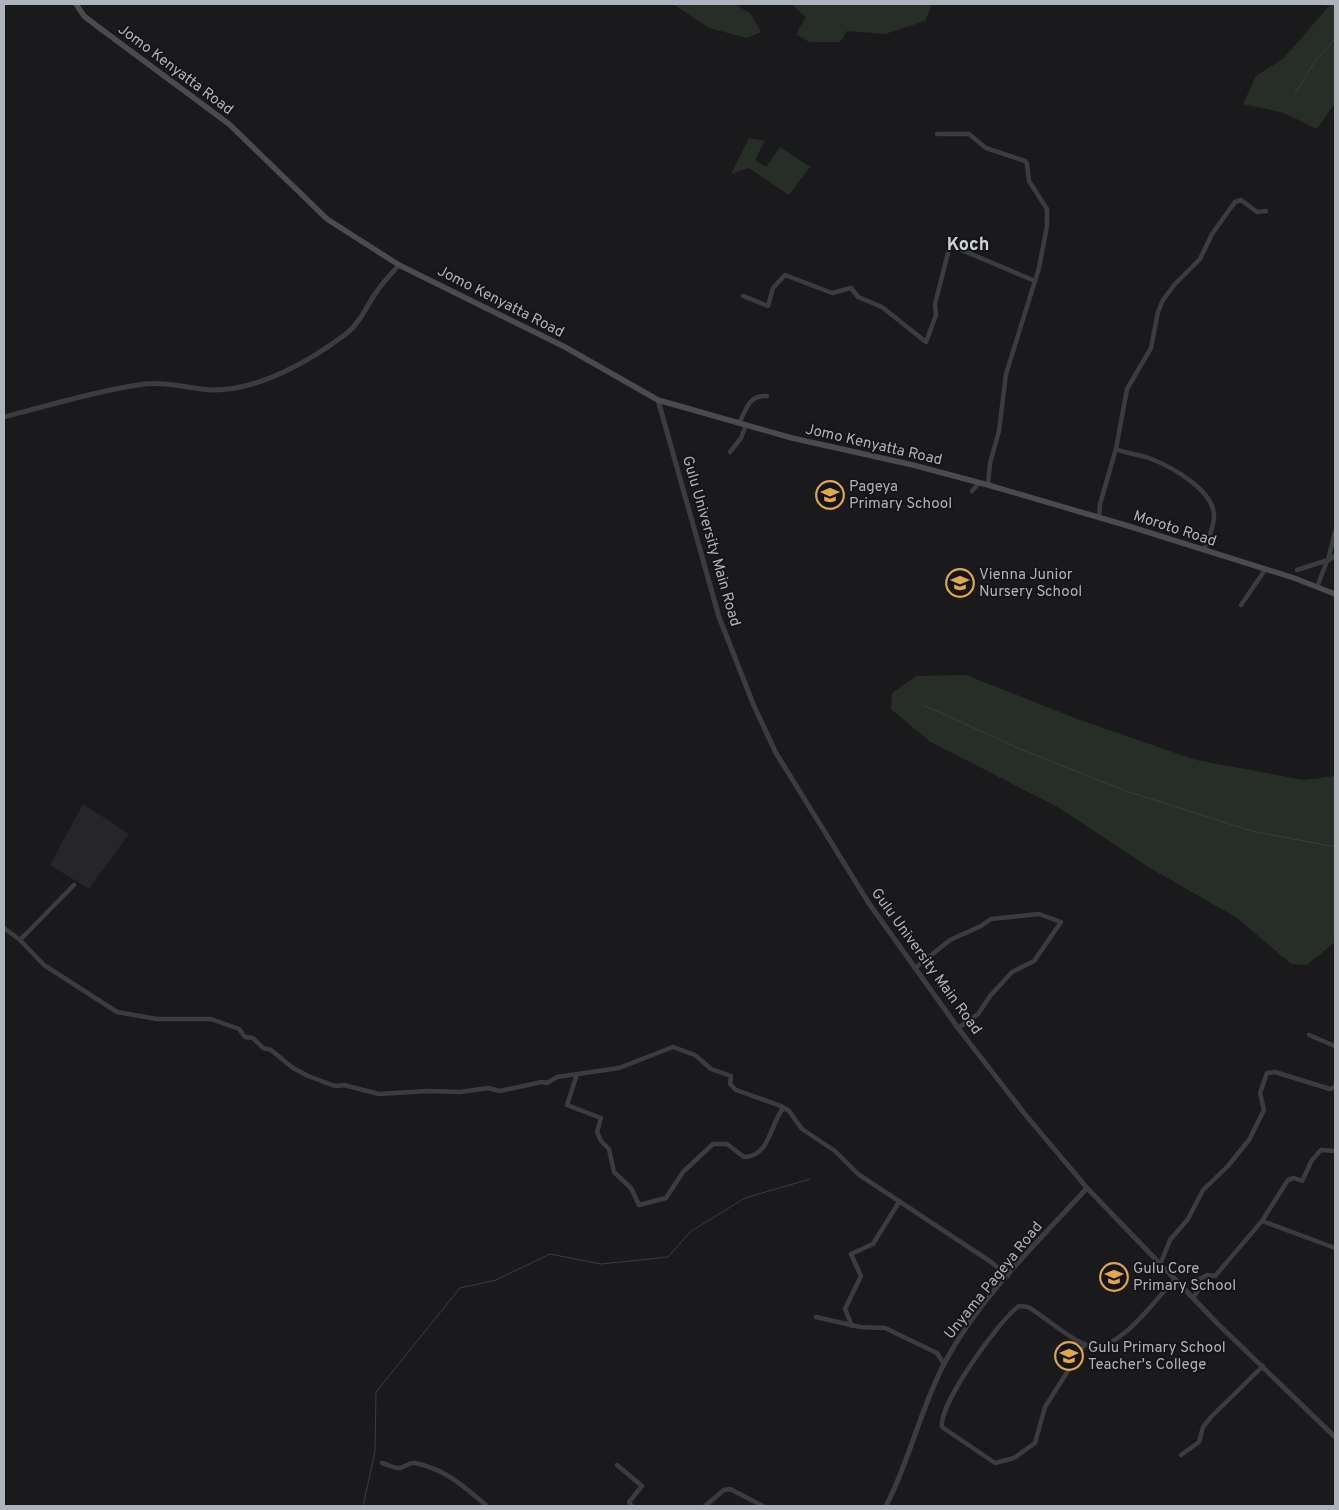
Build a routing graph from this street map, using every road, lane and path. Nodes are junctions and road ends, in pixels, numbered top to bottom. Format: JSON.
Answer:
{"nodes":[{"id":1,"x":76,"y":4,"type":"edge"},
{"id":2,"x":938,"y":134,"type":"dead end"},
{"id":3,"x":1266,"y":211,"type":"dead end"},
{"id":4,"x":400,"y":265,"type":"junction"},
{"id":5,"x":1035,"y":281,"type":"junction"},
{"id":6,"x":743,"y":296,"type":"dead end"},
{"id":7,"x":767,"y":396,"type":"dead end"},
{"id":8,"x":658,"y":400,"type":"junction"},
{"id":9,"x":4,"y":417,"type":"edge"},
{"id":10,"x":738,"y":423,"type":"junction"},
{"id":11,"x":746,"y":425,"type":"junction"},
{"id":12,"x":1116,"y":449,"type":"junction"},
{"id":13,"x":730,"y":452,"type":"dead end"},
{"id":14,"x":978,"y":484,"type":"junction"},
{"id":15,"x":988,"y":485,"type":"junction"},
{"id":16,"x":1005,"y":490,"type":"joint"},
{"id":17,"x":972,"y":491,"type":"dead end"},
{"id":18,"x":1099,"y":518,"type":"junction"},
{"id":19,"x":1335,"y":532,"type":"edge"},
{"id":20,"x":1204,"y":550,"type":"junction"},
{"id":21,"x":1335,"y":556,"type":"edge"},
{"id":22,"x":1328,"y":560,"type":"junction"},
{"id":23,"x":1265,"y":570,"type":"junction"},
{"id":24,"x":1297,"y":570,"type":"dead end"},
{"id":25,"x":1317,"y":587,"type":"junction"},
{"id":26,"x":1335,"y":594,"type":"edge"},
{"id":27,"x":1240,"y":605,"type":"dead end"},
{"id":28,"x":74,"y":885,"type":"dead end"},
{"id":29,"x":4,"y":928,"type":"edge"},
{"id":30,"x":20,"y":940,"type":"junction"},
{"id":31,"x":915,"y":968,"type":"junction"},
{"id":32,"x":958,"y":1028,"type":"junction"},
{"id":33,"x":1309,"y":1035,"type":"dead end"},
{"id":34,"x":1335,"y":1046,"type":"edge"},
{"id":35,"x":577,"y":1074,"type":"junction"},
{"id":36,"x":1335,"y":1087,"type":"edge"},
{"id":37,"x":781,"y":1106,"type":"junction"},
{"id":38,"x":1335,"y":1151,"type":"edge"},
{"id":39,"x":1087,"y":1188,"type":"junction"},
{"id":40,"x":899,"y":1202,"type":"junction"},
{"id":41,"x":1262,"y":1221,"type":"junction"},
{"id":42,"x":1335,"y":1248,"type":"edge"},
{"id":43,"x":1160,"y":1264,"type":"junction"},
{"id":44,"x":1008,"y":1276,"type":"junction"},
{"id":45,"x":1174,"y":1279,"type":"junction"},
{"id":46,"x":1193,"y":1298,"type":"junction"},
{"id":47,"x":816,"y":1317,"type":"dead end"},
{"id":48,"x":852,"y":1326,"type":"junction"},
{"id":49,"x":1085,"y":1344,"type":"junction"},
{"id":50,"x":944,"y":1364,"type":"junction"},
{"id":51,"x":1263,"y":1366,"type":"junction"},
{"id":52,"x":1335,"y":1437,"type":"edge"},
{"id":53,"x":1182,"y":1455,"type":"dead end"},
{"id":54,"x":382,"y":1463,"type":"dead end"},
{"id":55,"x":617,"y":1465,"type":"dead end"},
{"id":56,"x":486,"y":1506,"type":"edge"},
{"id":57,"x":632,"y":1506,"type":"edge"},
{"id":58,"x":706,"y":1506,"type":"edge"},
{"id":59,"x":763,"y":1506,"type":"edge"},
{"id":60,"x":886,"y":1506,"type":"edge"}],
"edges":[{"from":1,"to":4,"type":"main road","name":"Jomo Kenyatta Road"},
{"from":2,"to":5,"type":"street"},
{"from":3,"to":12,"type":"street"},
{"from":4,"to":8,"type":"main road","name":"Jomo Kenyatta Road"},
{"from":4,"to":9,"type":"street"},
{"from":5,"to":6,"type":"street"},
{"from":5,"to":15,"type":"street"},
{"from":7,"to":10,"type":"street"},
{"from":8,"to":10,"type":"main road","name":"Jomo Kenyatta Road"},
{"from":8,"to":31,"type":"street","name":"Gulu University Main Road"},
{"from":10,"to":11,"type":"main road","name":"Jomo Kenyatta Road"},
{"from":11,"to":13,"type":"street"},
{"from":11,"to":14,"type":"main road","name":"Jomo Kenyatta Road"},
{"from":12,"to":18,"type":"street"},
{"from":12,"to":20,"type":"street"},
{"from":14,"to":15,"type":"main road","name":"Jomo Kenyatta Road"},
{"from":14,"to":17,"type":"street"},
{"from":15,"to":16,"type":"main road","name":"Jomo Kenyatta Road"},
{"from":16,"to":18,"type":"main road","name":"Moroto Road"},
{"from":18,"to":20,"type":"main road","name":"Moroto Road"},
{"from":19,"to":22,"type":"street"},
{"from":20,"to":23,"type":"main road","name":"Moroto Road"},
{"from":21,"to":22,"type":"street"},
{"from":22,"to":24,"type":"street"},
{"from":22,"to":25,"type":"street"},
{"from":23,"to":25,"type":"main road","name":"Moroto Road"},
{"from":23,"to":27,"type":"street"},
{"from":25,"to":26,"type":"main road","name":"Moroto Road"},
{"from":28,"to":30,"type":"street"},
{"from":29,"to":30,"type":"street"},
{"from":30,"to":35,"type":"street"},
{"from":31,"to":32,"type":"street","name":"Gulu University Main Road"},
{"from":31,"to":32,"type":"street"},
{"from":32,"to":39,"type":"street","name":"Gulu University Main Road"},
{"from":33,"to":34,"type":"street"},
{"from":35,"to":37,"type":"street"},
{"from":35,"to":37,"type":"street"},
{"from":36,"to":43,"type":"street"},
{"from":37,"to":40,"type":"street"},
{"from":38,"to":41,"type":"street"},
{"from":39,"to":43,"type":"street","name":"Gulu University Main Road"},
{"from":39,"to":44,"type":"street","name":"Unyama Pageya Road"},
{"from":40,"to":44,"type":"street"},
{"from":40,"to":48,"type":"street"},
{"from":41,"to":42,"type":"street"},
{"from":41,"to":46,"type":"street"},
{"from":43,"to":45,"type":"street","name":"Gulu University Main Road"},
{"from":44,"to":50,"type":"street","name":"Unyama Pageya Road"},
{"from":45,"to":46,"type":"street","name":"Gulu University Main Road"},
{"from":45,"to":49,"type":"street"},
{"from":46,"to":51,"type":"street","name":"Gulu University Main Road"},
{"from":47,"to":48,"type":"street"},
{"from":48,"to":50,"type":"street"},
{"from":49,"to":49,"type":"street"},
{"from":50,"to":60,"type":"street","name":"Unyama Pageya Road"},
{"from":51,"to":52,"type":"street","name":"Gulu University Main Road"},
{"from":51,"to":53,"type":"street"},
{"from":54,"to":56,"type":"street"},
{"from":55,"to":57,"type":"street"},
{"from":58,"to":59,"type":"street"}]}
